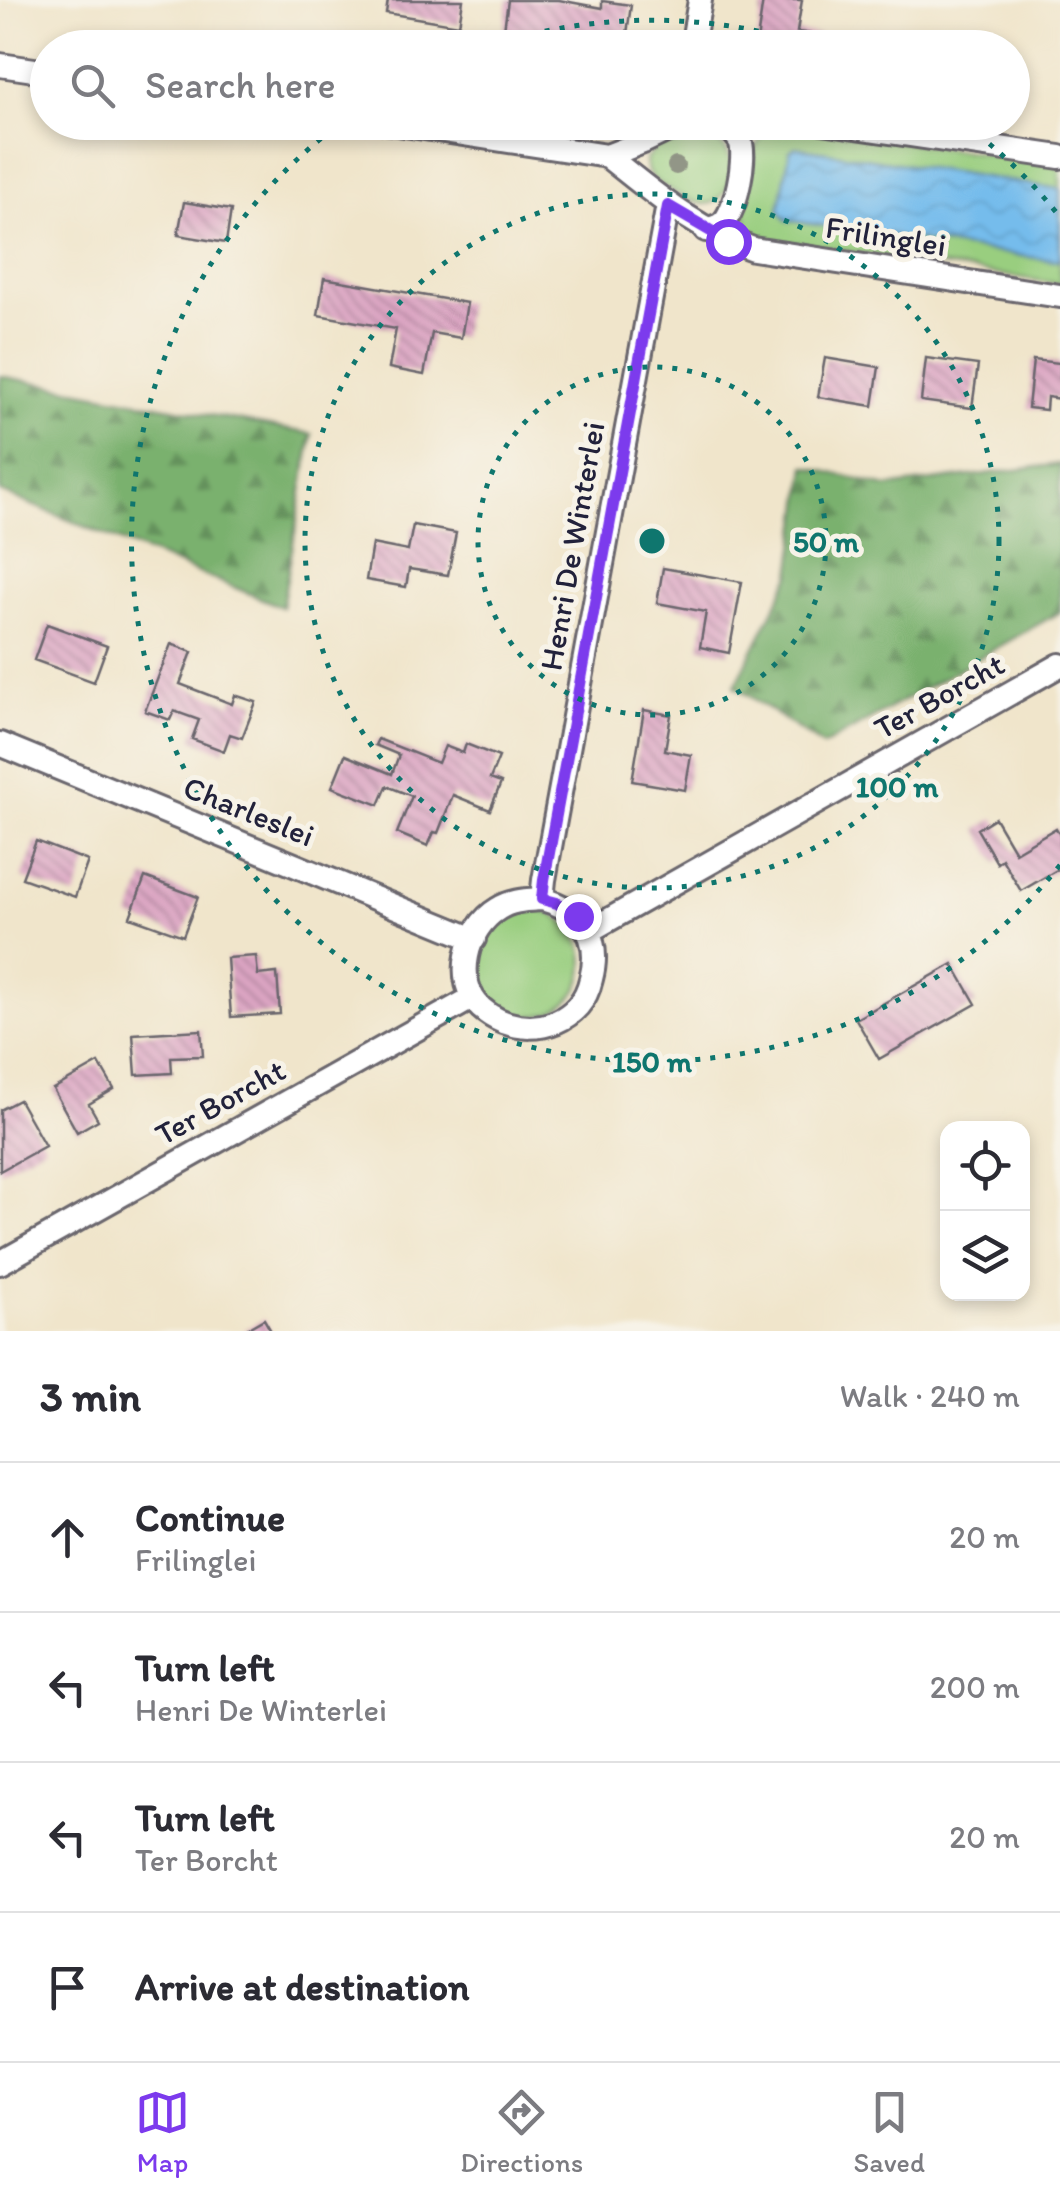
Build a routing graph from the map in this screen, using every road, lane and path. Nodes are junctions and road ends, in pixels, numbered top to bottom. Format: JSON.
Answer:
{"nodes":[{"id":1,"x":700,"y":0,"type":"edge"},
{"id":2,"x":695,"y":30,"type":"edge"},
{"id":3,"x":0,"y":65,"type":"edge"},
{"id":4,"x":30,"y":69,"type":"edge"},
{"id":5,"x":503,"y":140,"type":"edge"},
{"id":6,"x":647,"y":140,"type":"edge"},
{"id":7,"x":740,"y":140,"type":"edge"},
{"id":8,"x":944,"y":140,"type":"edge"},
{"id":9,"x":607,"y":156,"type":"junction"},
{"id":10,"x":1060,"y":157,"type":"edge"},
{"id":11,"x":668,"y":206,"type":"junction"},
{"id":12,"x":706,"y":230,"type":"junction"},
{"id":13,"x":1060,"y":296,"type":"edge"},
{"id":14,"x":1060,"y":665,"type":"edge"},
{"id":15,"x":0,"y":744,"type":"edge"},
{"id":16,"x":542,"y":899,"type":"junction"},
{"id":17,"x":589,"y":931,"type":"junction"},
{"id":18,"x":474,"y":938,"type":"junction"},
{"id":19,"x":472,"y":998,"type":"junction"},
{"id":20,"x":0,"y":1263,"type":"edge"}],
"edges":[{"from":1,"to":2,"type":"street"},
{"from":3,"to":4,"type":"street"},
{"from":5,"to":9,"type":"street"},
{"from":6,"to":9,"type":"street"},
{"from":7,"to":12,"type":"street"},
{"from":8,"to":10,"type":"street"},
{"from":9,"to":11,"type":"street","name":"Frilinglei"},
{"from":11,"to":12,"type":"street","name":"Frilinglei"},
{"from":11,"to":16,"type":"street","name":"Henri De Winterlei"},
{"from":12,"to":13,"type":"street","name":"Frilinglei"},
{"from":14,"to":17,"type":"street","name":"Ter Borcht"},
{"from":15,"to":18,"type":"street","name":"Charleslei"},
{"from":16,"to":17,"type":"street"},
{"from":16,"to":18,"type":"street"},
{"from":17,"to":19,"type":"street"},
{"from":18,"to":19,"type":"street"},
{"from":19,"to":20,"type":"street","name":"Ter Borcht"}]}
